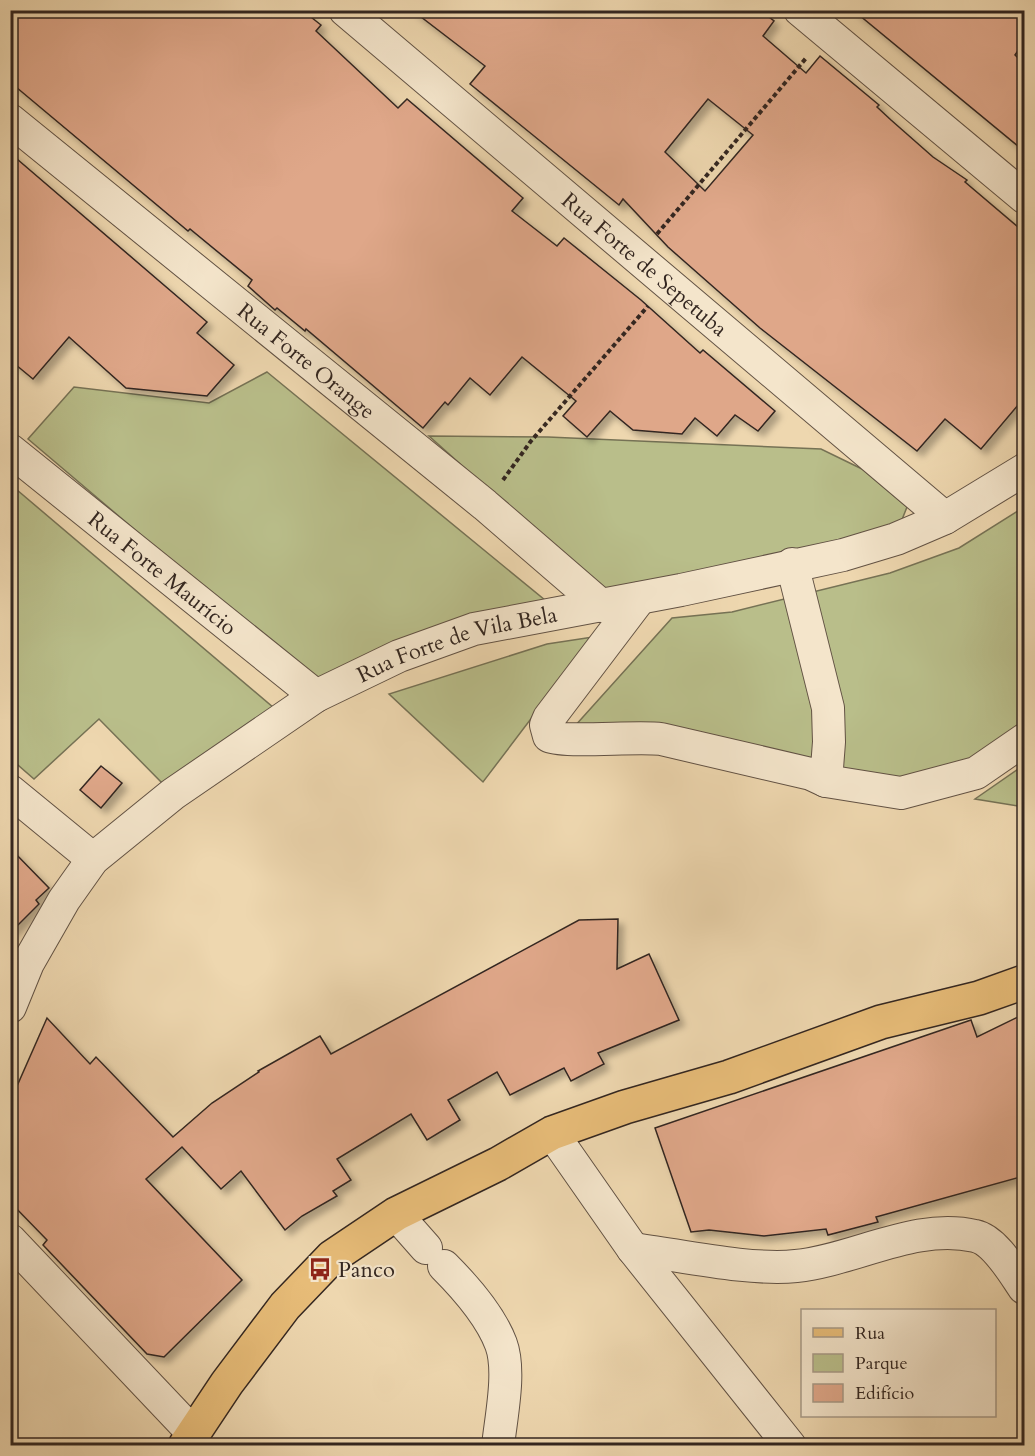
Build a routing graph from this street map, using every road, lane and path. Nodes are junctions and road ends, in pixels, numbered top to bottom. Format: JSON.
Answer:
{"nodes":[{"id":1,"x":345,"y":10,"type":"edge"},
{"id":2,"x":800,"y":10,"type":"edge"},
{"id":3,"x":828,"y":34,"type":"junction"},
{"id":4,"x":10,"y":120,"type":"edge"},
{"id":5,"x":1024,"y":197,"type":"edge"},
{"id":6,"x":637,"y":256,"type":"junction"},
{"id":7,"x":669,"y":283,"type":"junction"},
{"id":8,"x":10,"y":450,"type":"edge"},
{"id":9,"x":1024,"y":470,"type":"edge"},
{"id":10,"x":485,"y":505,"type":"junction"},
{"id":11,"x":945,"y":518,"type":"junction"},
{"id":12,"x":792,"y":564,"type":"junction"},
{"id":13,"x":640,"y":598,"type":"junction"},
{"id":14,"x":602,"y":606,"type":"junction"},
{"id":15,"x":316,"y":696,"type":"junction"},
{"id":16,"x":1024,"y":740,"type":"edge"},
{"id":17,"x":826,"y":781,"type":"junction"},
{"id":18,"x":10,"y":791,"type":"edge"},
{"id":19,"x":93,"y":860,"type":"junction"},
{"id":20,"x":1024,"y":982,"type":"edge"},
{"id":21,"x":10,"y":1007,"type":"edge"},
{"id":22,"x":552,"y":1133,"type":"junction"},
{"id":23,"x":396,"y":1214,"type":"junction"},
{"id":24,"x":10,"y":1240,"type":"edge"},
{"id":25,"x":633,"y":1249,"type":"junction"},
{"id":26,"x":1024,"y":1288,"type":"edge"},
{"id":27,"x":189,"y":1439,"type":"edge"},
{"id":28,"x":498,"y":1446,"type":"edge"},
{"id":29,"x":790,"y":1446,"type":"edge"}],
"edges":[{"from":1,"to":6,"type":"street","name":"Rua Forte de Sepetuba"},
{"from":2,"to":3,"type":"street"},
{"from":3,"to":5,"type":"street"},
{"from":3,"to":6,"type":"path"},
{"from":4,"to":10,"type":"street","name":"Rua Forte Orange"},
{"from":6,"to":7,"type":"street","name":"Rua Forte de Sepetuba"},
{"from":7,"to":10,"type":"path"},
{"from":7,"to":11,"type":"street","name":"Rua Forte de Sepetuba"},
{"from":8,"to":15,"type":"street","name":"Rua Forte Maurício"},
{"from":9,"to":11,"type":"street","name":"Rua Forte de Vila Bela"},
{"from":10,"to":14,"type":"street","name":"Rua Forte Orange"},
{"from":11,"to":12,"type":"street","name":"Rua Forte de Vila Bela"},
{"from":12,"to":13,"type":"street","name":"Rua Forte de Vila Bela"},
{"from":12,"to":17,"type":"street"},
{"from":13,"to":14,"type":"street","name":"Rua Forte de Vila Bela"},
{"from":13,"to":17,"type":"street"},
{"from":14,"to":15,"type":"street","name":"Rua Forte de Vila Bela"},
{"from":15,"to":19,"type":"street","name":"Rua Forte de Vila Bela"},
{"from":16,"to":17,"type":"street"},
{"from":18,"to":19,"type":"street"},
{"from":19,"to":21,"type":"street","name":"Rua Forte de Vila Bela"},
{"from":20,"to":22,"type":"main road"},
{"from":22,"to":23,"type":"main road"},
{"from":22,"to":25,"type":"street"},
{"from":23,"to":27,"type":"main road"},
{"from":23,"to":28,"type":"street"},
{"from":24,"to":27,"type":"street"},
{"from":25,"to":26,"type":"street"},
{"from":25,"to":29,"type":"street"}]}
